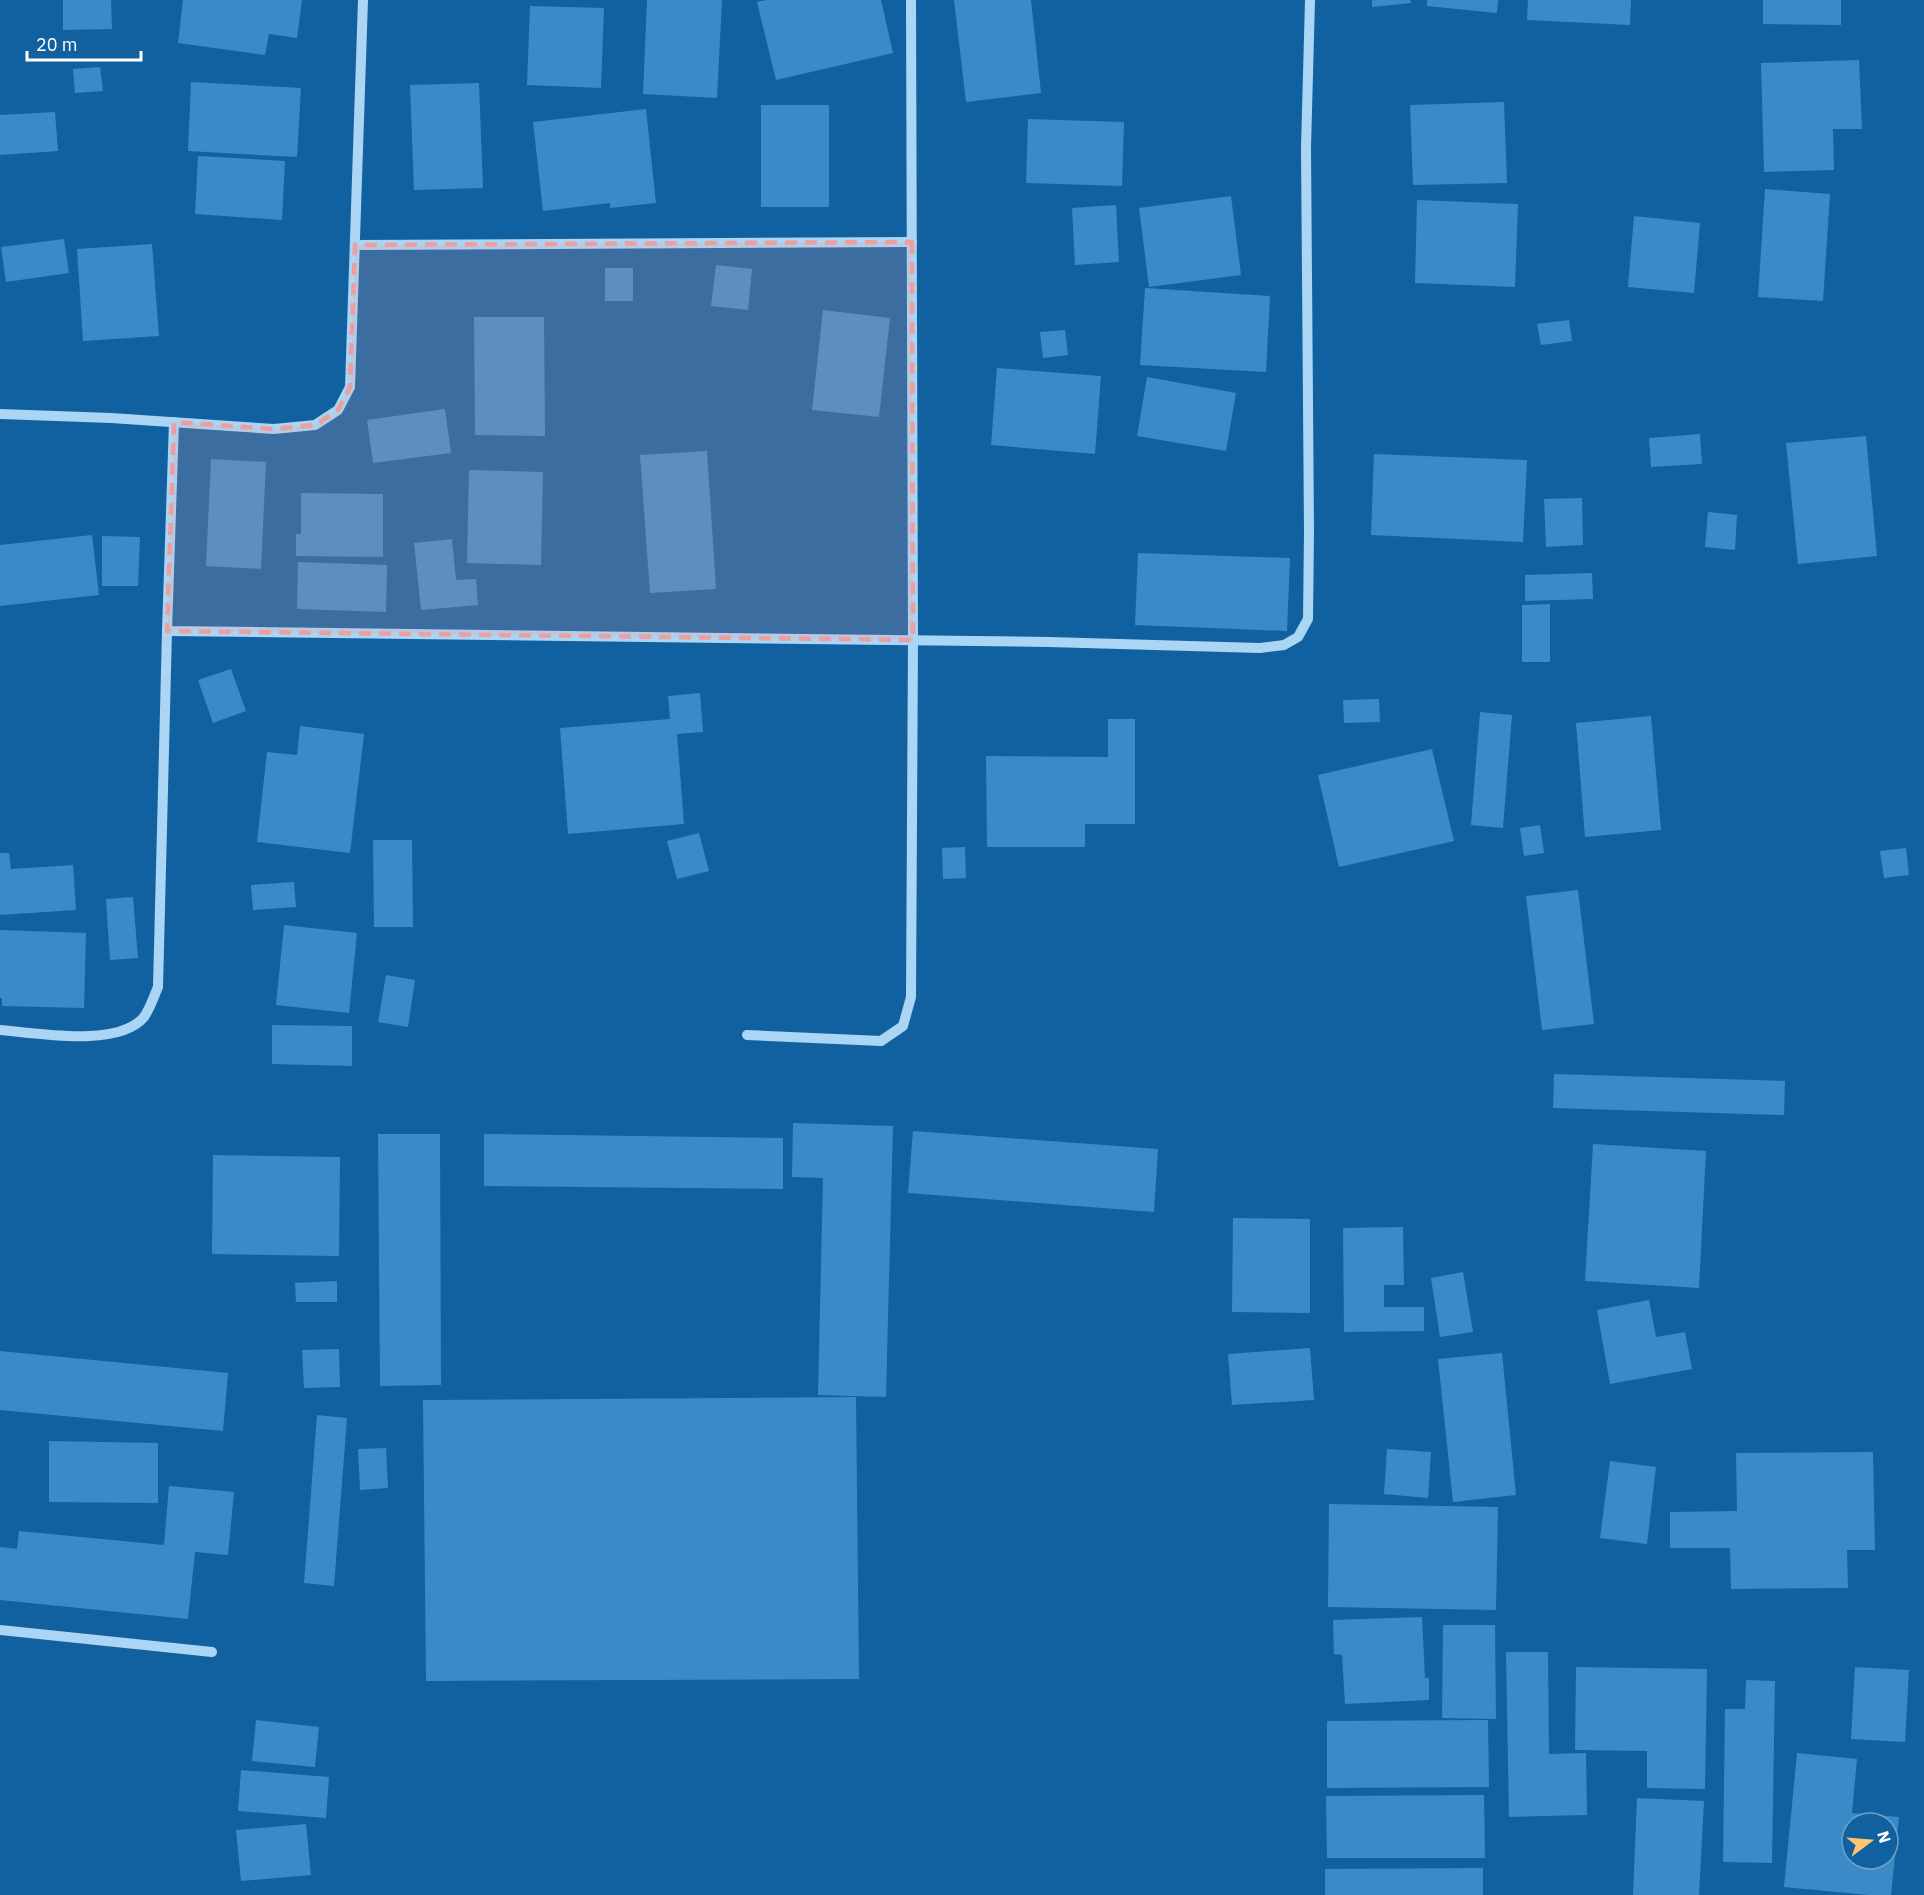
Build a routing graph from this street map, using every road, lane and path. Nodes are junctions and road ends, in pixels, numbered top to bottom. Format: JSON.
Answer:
{"nodes":[{"id":1,"x":363,"y":0,"type":"edge"},
{"id":2,"x":911,"y":0,"type":"edge"},
{"id":3,"x":1310,"y":0,"type":"edge"},
{"id":4,"x":912,"y":242,"type":"junction"},
{"id":5,"x":355,"y":245,"type":"junction"},
{"id":6,"x":0,"y":414,"type":"edge"},
{"id":7,"x":174,"y":422,"type":"junction"},
{"id":8,"x":167,"y":631,"type":"junction"},
{"id":9,"x":913,"y":640,"type":"junction"},
{"id":10,"x":0,"y":1030,"type":"edge"},
{"id":11,"x":747,"y":1035,"type":"dead end"},
{"id":12,"x":0,"y":1630,"type":"edge"},
{"id":13,"x":212,"y":1652,"type":"dead end"}],
"edges":[{"from":1,"to":5,"type":"street"},
{"from":2,"to":4,"type":"street"},
{"from":3,"to":9,"type":"street"},
{"from":4,"to":5,"type":"street"},
{"from":4,"to":9,"type":"street"},
{"from":5,"to":7,"type":"street"},
{"from":6,"to":7,"type":"street"},
{"from":7,"to":8,"type":"street"},
{"from":8,"to":9,"type":"street"},
{"from":8,"to":10,"type":"street"},
{"from":9,"to":11,"type":"street"},
{"from":12,"to":13,"type":"street"}]}
